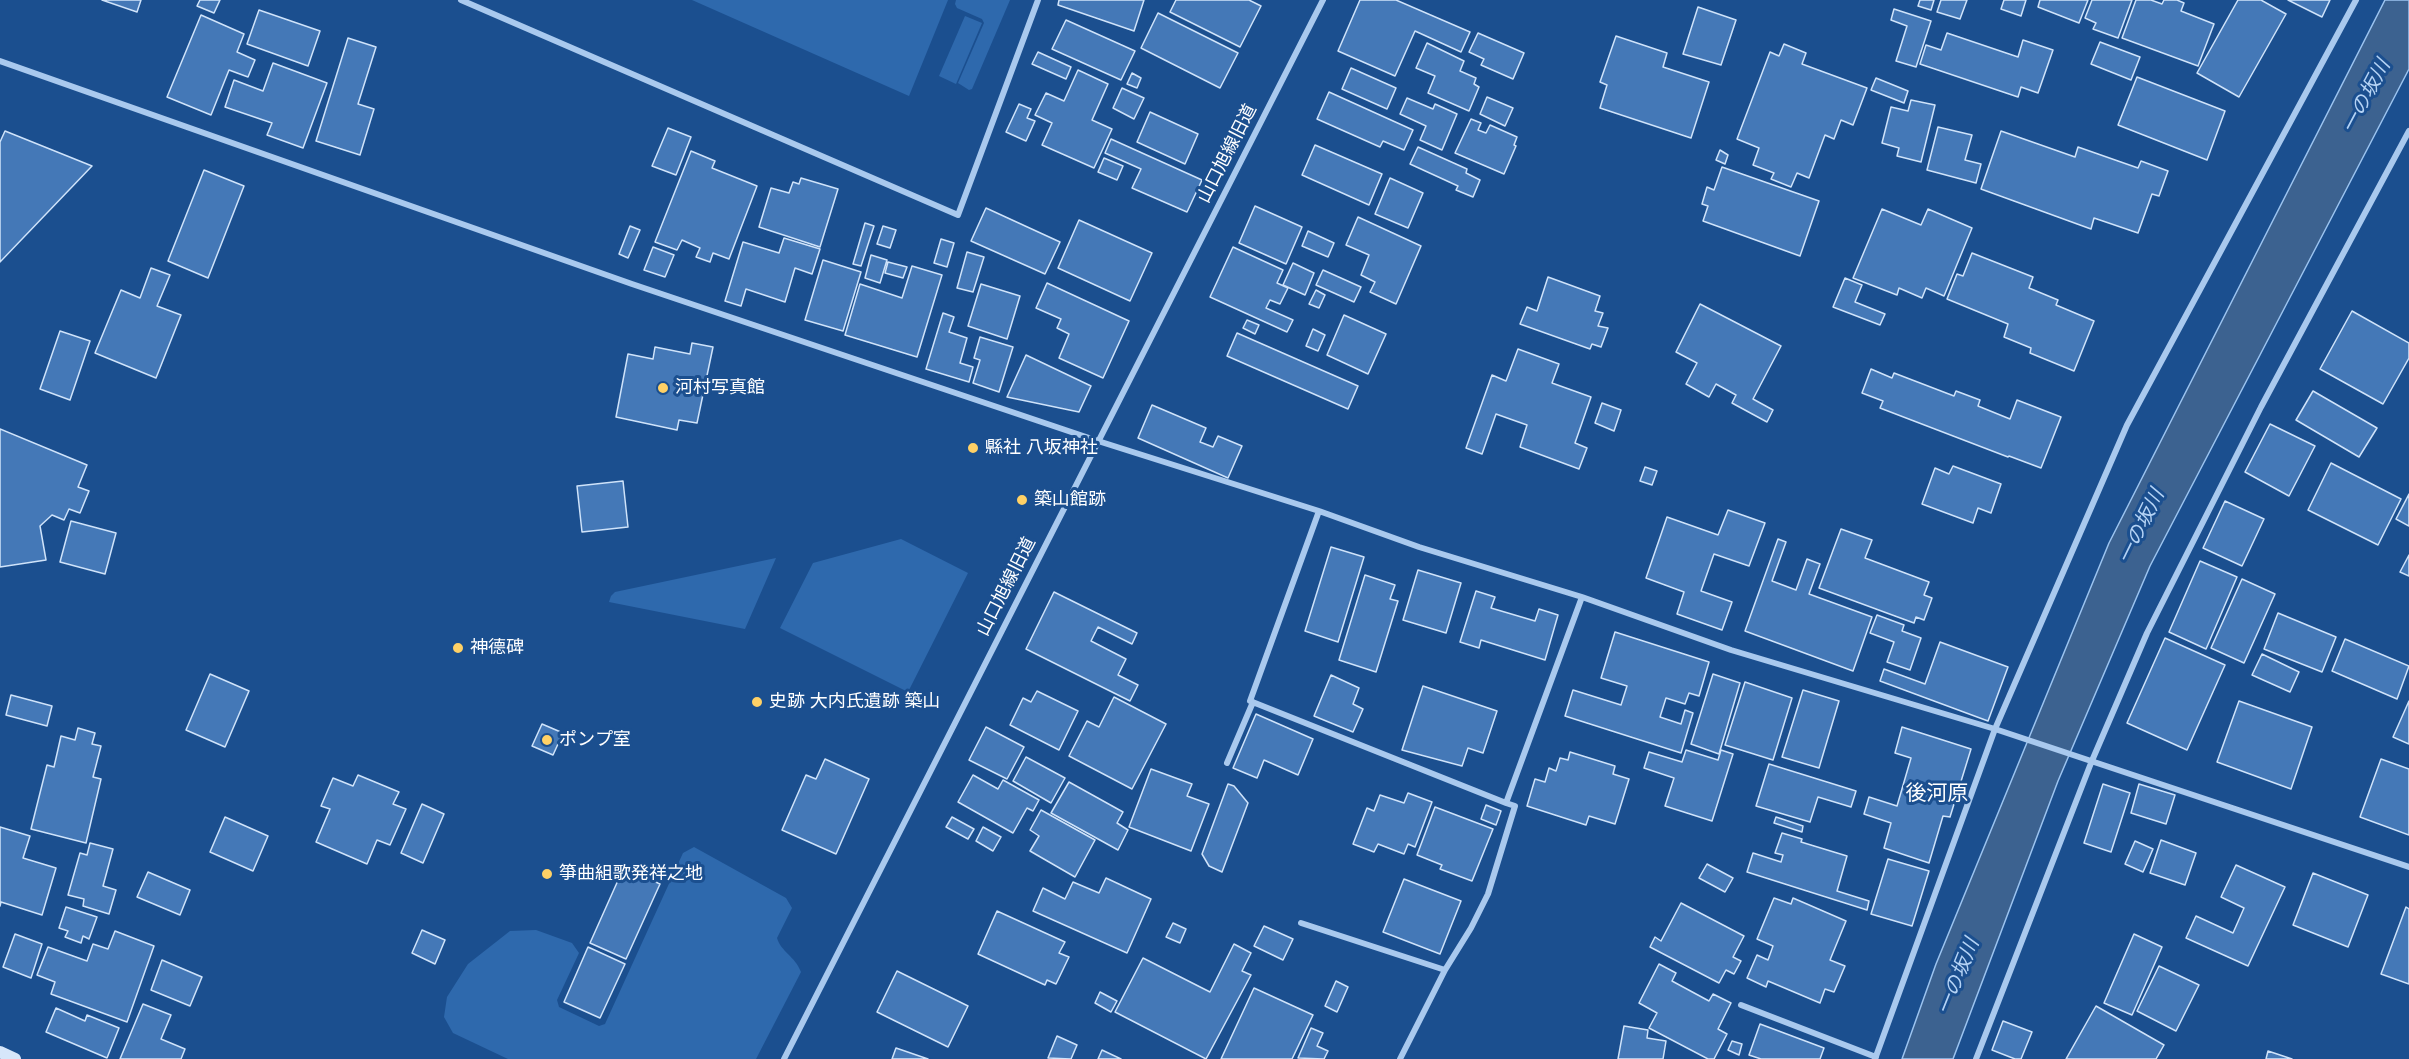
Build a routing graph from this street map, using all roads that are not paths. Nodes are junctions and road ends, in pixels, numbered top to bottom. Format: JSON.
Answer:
{"nodes":[{"id":1,"x":461,"y":0,"type":"edge"},
{"id":2,"x":1038,"y":0,"type":"edge"},
{"id":3,"x":1323,"y":0,"type":"edge"},
{"id":4,"x":2356,"y":0,"type":"edge"},
{"id":5,"x":0,"y":61,"type":"edge"},
{"id":6,"x":2409,"y":131,"type":"edge"},
{"id":7,"x":1098,"y":441,"type":"junction"},
{"id":8,"x":1319,"y":511,"type":"junction"},
{"id":9,"x":1581,"y":597,"type":"junction"},
{"id":10,"x":1253,"y":702,"type":"junction"},
{"id":11,"x":1995,"y":729,"type":"junction"},
{"id":12,"x":1227,"y":763,"type":"dead end"},
{"id":13,"x":2091,"y":763,"type":"junction"},
{"id":14,"x":1506,"y":803,"type":"junction"},
{"id":15,"x":2409,"y":867,"type":"edge"},
{"id":16,"x":1301,"y":923,"type":"dead end"},
{"id":17,"x":1445,"y":970,"type":"junction"},
{"id":18,"x":1741,"y":1005,"type":"dead end"},
{"id":19,"x":0,"y":1052,"type":"edge"},
{"id":20,"x":1875,"y":1058,"type":"edge"},
{"id":21,"x":15,"y":1059,"type":"edge"},
{"id":22,"x":784,"y":1059,"type":"edge"},
{"id":23,"x":1400,"y":1059,"type":"edge"},
{"id":24,"x":1976,"y":1059,"type":"edge"}],
"edges":[{"from":1,"to":2,"type":"street"},
{"from":3,"to":7,"type":"street","name":"山口旭線旧道"},
{"from":4,"to":11,"type":"street"},
{"from":5,"to":7,"type":"street"},
{"from":6,"to":13,"type":"street"},
{"from":7,"to":8,"type":"street"},
{"from":7,"to":22,"type":"street","name":"山口旭線旧道"},
{"from":8,"to":9,"type":"street"},
{"from":8,"to":10,"type":"street"},
{"from":9,"to":11,"type":"street"},
{"from":9,"to":14,"type":"street"},
{"from":10,"to":12,"type":"street"},
{"from":10,"to":14,"type":"street"},
{"from":11,"to":13,"type":"street"},
{"from":11,"to":20,"type":"street"},
{"from":13,"to":15,"type":"street"},
{"from":13,"to":24,"type":"street"},
{"from":14,"to":17,"type":"street"},
{"from":16,"to":17,"type":"street"},
{"from":17,"to":23,"type":"street"},
{"from":18,"to":20,"type":"street"},
{"from":19,"to":21,"type":"street"}]}
